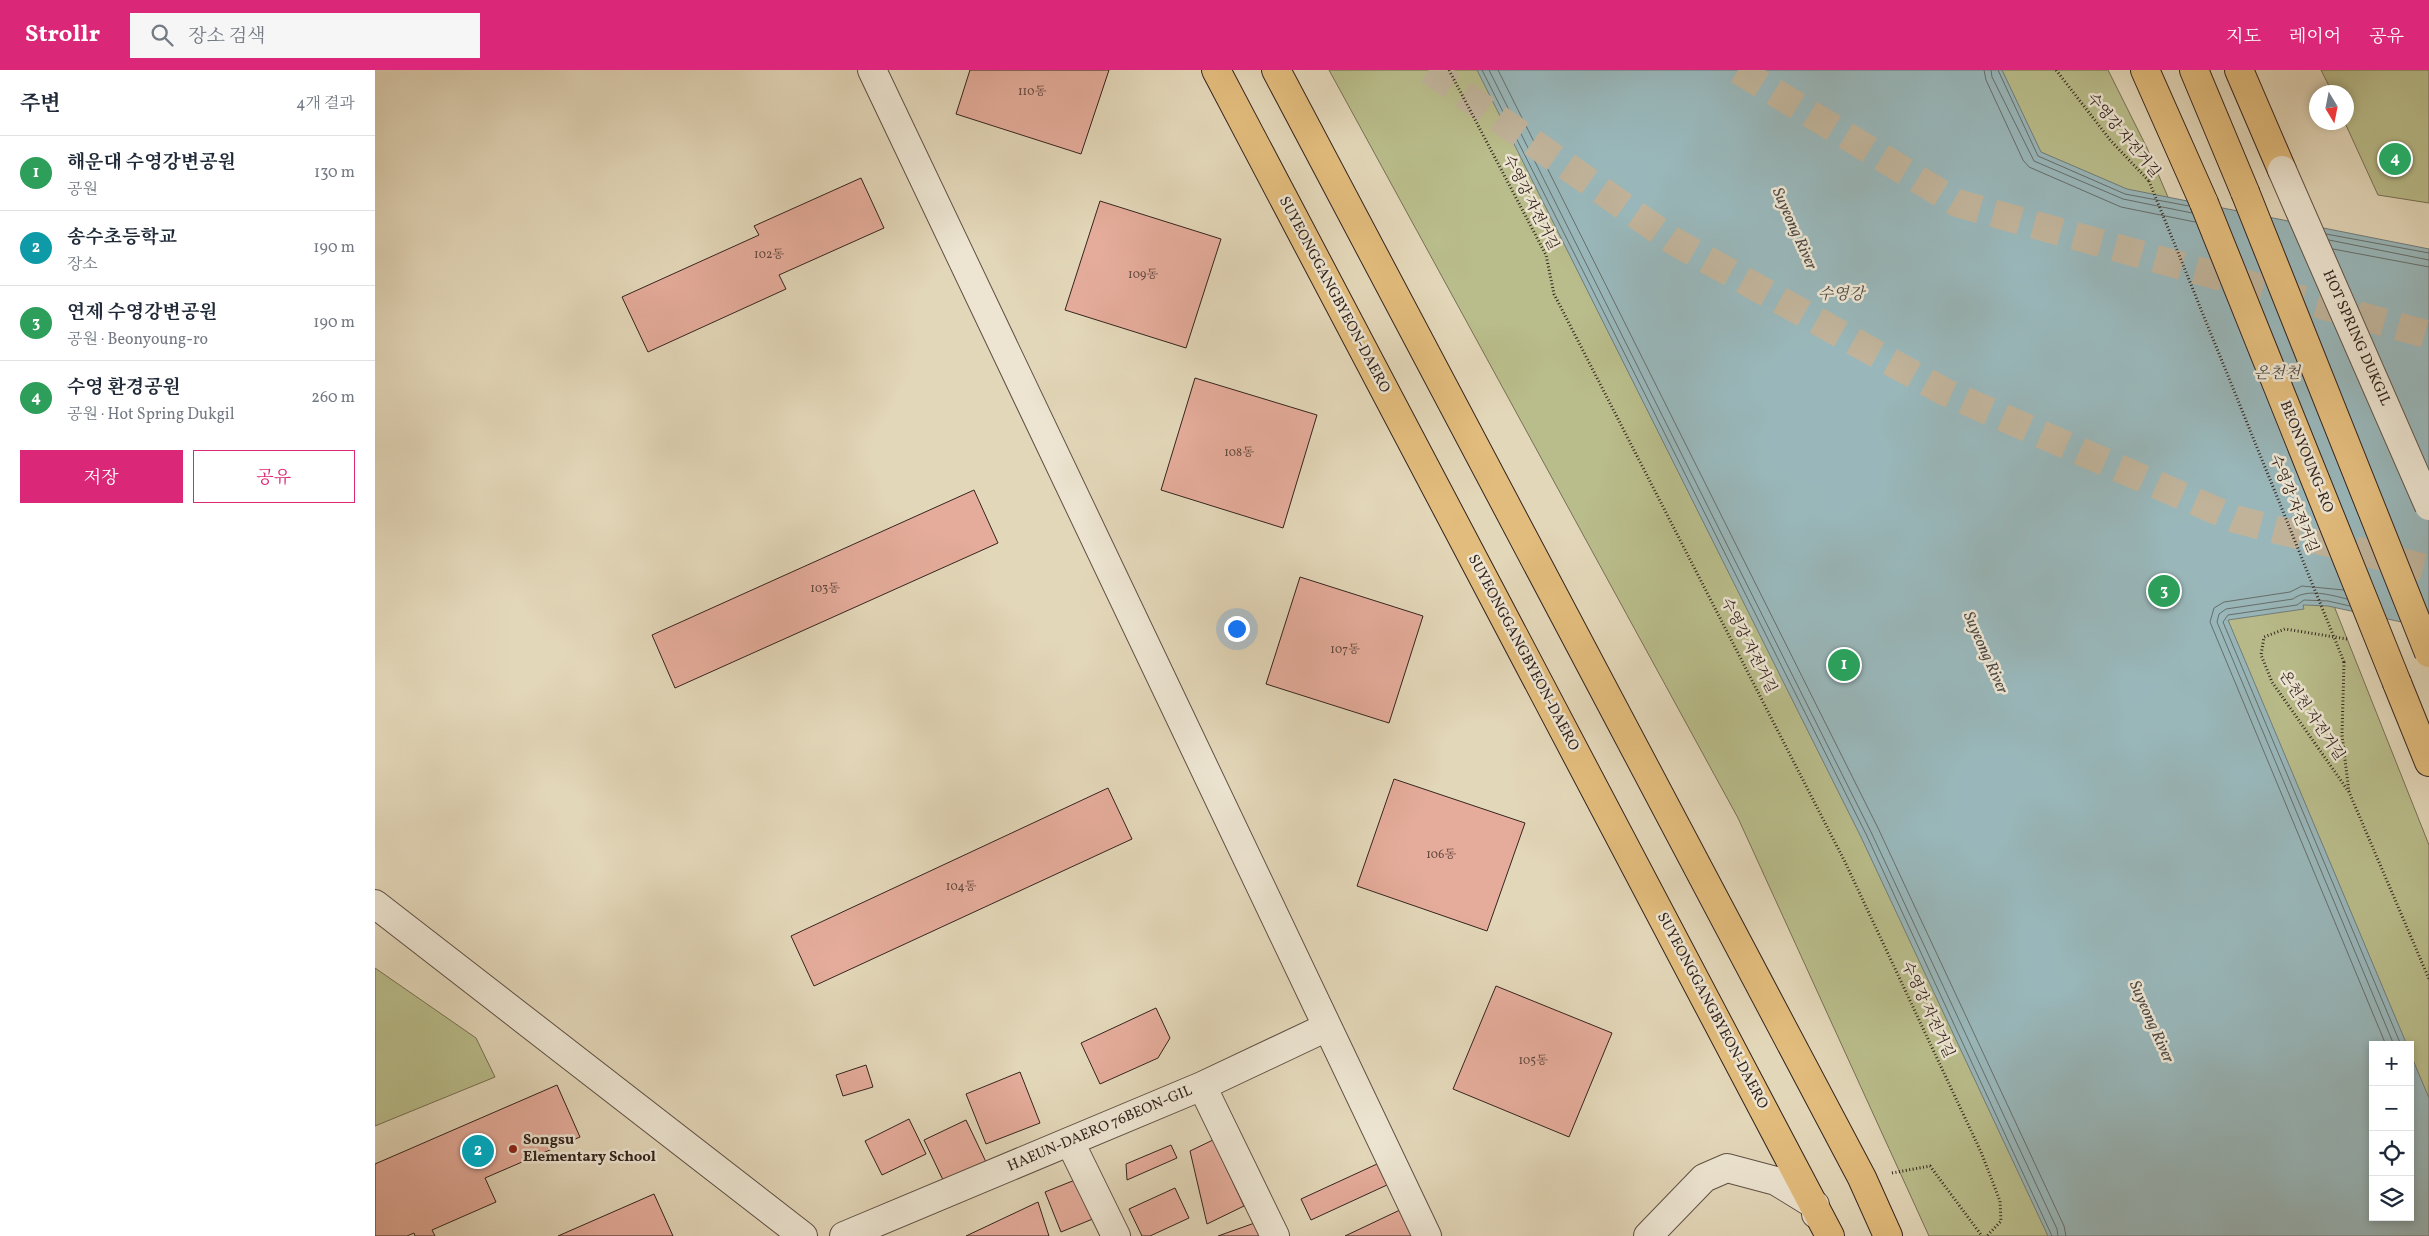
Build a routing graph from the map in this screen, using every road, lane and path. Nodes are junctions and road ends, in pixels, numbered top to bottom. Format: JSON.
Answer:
{"nodes":[{"id":1,"x":871,"y":70,"type":"edge"},
{"id":2,"x":1216,"y":70,"type":"edge"},
{"id":3,"x":1276,"y":70,"type":"edge"},
{"id":4,"x":1449,"y":70,"type":"edge"},
{"id":5,"x":2056,"y":70,"type":"edge"},
{"id":6,"x":2145,"y":70,"type":"edge"},
{"id":7,"x":2194,"y":70,"type":"edge"},
{"id":8,"x":2239,"y":70,"type":"edge"},
{"id":9,"x":2282,"y":170,"type":"joint"},
{"id":10,"x":2429,"y":506,"type":"edge"},
{"id":11,"x":2352,"y":640,"type":"dead end"},
{"id":12,"x":2429,"y":653,"type":"edge"},
{"id":13,"x":2429,"y":762,"type":"edge"},
{"id":14,"x":2349,"y":792,"type":"junction"},
{"id":15,"x":375,"y":904,"type":"edge"},
{"id":16,"x":2429,"y":979,"type":"edge"},
{"id":17,"x":1327,"y":1027,"type":"junction"},
{"id":18,"x":1202,"y":1086,"type":"junction"},
{"id":19,"x":1070,"y":1142,"type":"junction"},
{"id":20,"x":1862,"y":1178,"type":"junction"},
{"id":21,"x":1815,"y":1205,"type":"junction"},
{"id":22,"x":850,"y":1235,"type":"edge"},
{"id":23,"x":803,"y":1236,"type":"edge"},
{"id":24,"x":1116,"y":1236,"type":"edge"},
{"id":25,"x":1275,"y":1236,"type":"edge"},
{"id":26,"x":1427,"y":1236,"type":"edge"},
{"id":27,"x":1648,"y":1236,"type":"edge"},
{"id":28,"x":1820,"y":1236,"type":"edge"},
{"id":29,"x":1830,"y":1236,"type":"edge"},
{"id":30,"x":1888,"y":1236,"type":"edge"},
{"id":31,"x":1902,"y":1236,"type":"edge"},
{"id":32,"x":1982,"y":1236,"type":"edge"},
{"id":33,"x":1987,"y":1236,"type":"edge"}],
"edges":[{"from":1,"to":17,"type":"street"},
{"from":2,"to":21,"type":"main road","name":"SUYEONGGANGBYEON-DAERO"},
{"from":3,"to":20,"type":"main road"},
{"from":4,"to":33,"type":"path","name":"수영강 자전거길"},
{"from":5,"to":14,"type":"path","name":"수영강 자전거길","bridge":true},
{"from":6,"to":13,"type":"main road","name":"BEONYOUNG-RO","bridge":true},
{"from":7,"to":12,"type":"main road","bridge":true},
{"from":8,"to":9,"type":"main road"},
{"from":9,"to":10,"type":"street","name":"HOT SPRING DUKGIL","bridge":true},
{"from":11,"to":14,"type":"path","name":"온천천 자전거길"},
{"from":14,"to":16,"type":"path","name":"수영강 자전거길"},
{"from":15,"to":23,"type":"street"},
{"from":17,"to":18,"type":"street"},
{"from":17,"to":26,"type":"street"},
{"from":18,"to":19,"type":"street","name":"HAEUN-DAERO 76BEON-GIL"},
{"from":18,"to":25,"type":"street","name":"HAEUN-DAERO 76BEON-GIL"},
{"from":19,"to":22,"type":"street","name":"HAEUN-DAERO 76BEON-GIL"},
{"from":19,"to":24,"type":"street"},
{"from":20,"to":30,"type":"main road"},
{"from":20,"to":31,"type":"street"},
{"from":20,"to":32,"type":"path"},
{"from":21,"to":27,"type":"street"},
{"from":21,"to":28,"type":"street"},
{"from":21,"to":29,"type":"main road","name":"SUYEONGGANGBYEON-DAERO"}]}
